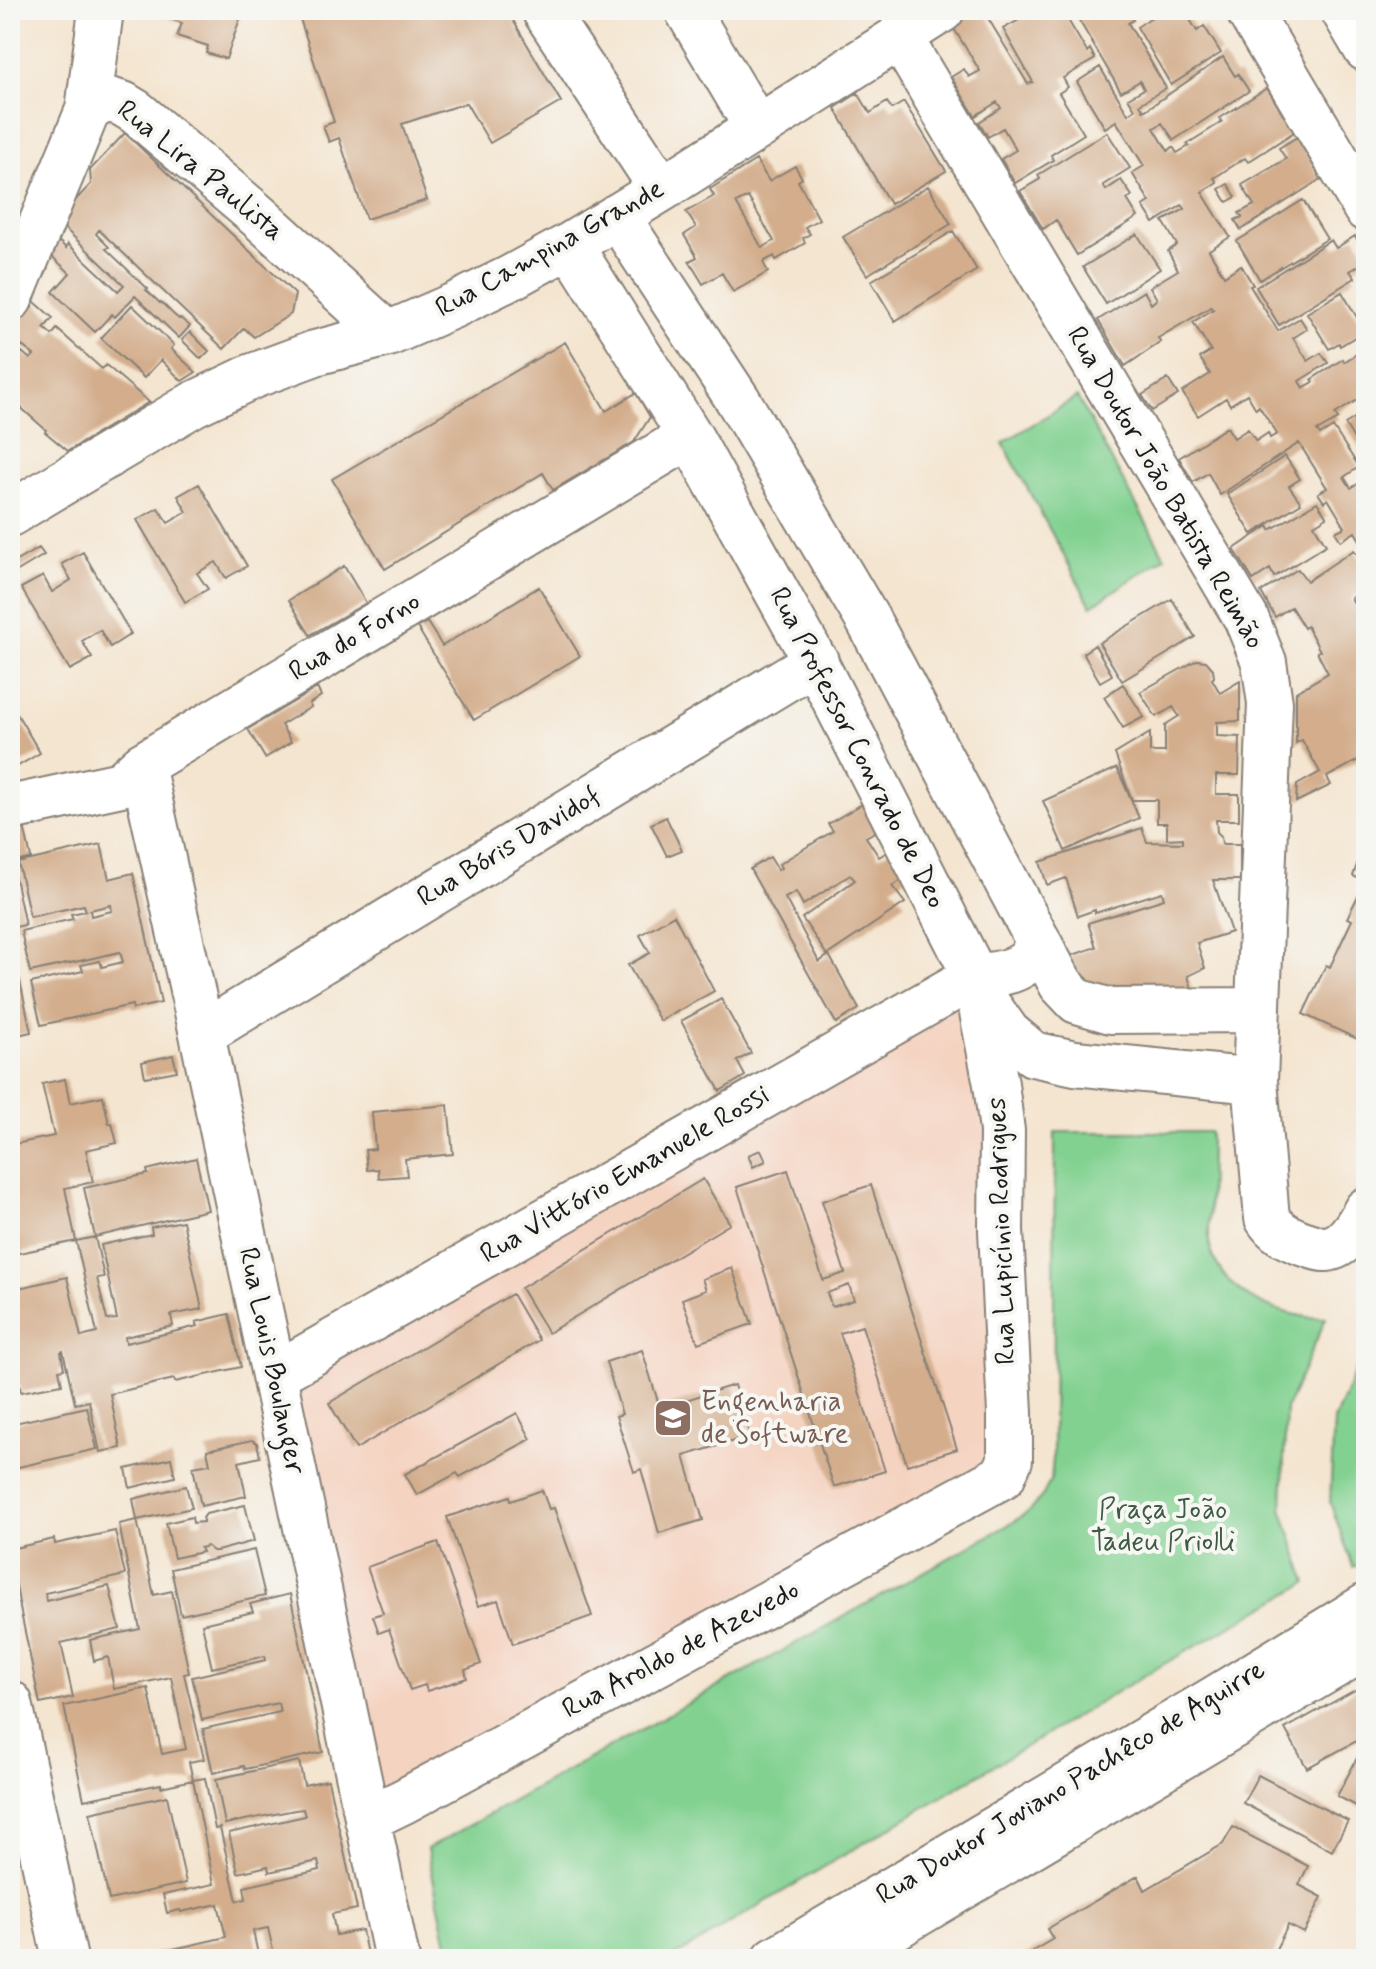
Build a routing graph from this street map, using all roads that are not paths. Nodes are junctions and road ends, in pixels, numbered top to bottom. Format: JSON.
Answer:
{"nodes":[{"id":1,"x":101,"y":10,"type":"edge"},
{"id":2,"x":544,"y":10,"type":"edge"},
{"id":3,"x":687,"y":10,"type":"edge"},
{"id":4,"x":942,"y":10,"type":"edge"},
{"id":5,"x":1248,"y":10,"type":"edge"},
{"id":6,"x":1343,"y":10,"type":"edge"},
{"id":7,"x":899,"y":36,"type":"junction"},
{"id":8,"x":1366,"y":49,"type":"edge"},
{"id":9,"x":88,"y":110,"type":"junction"},
{"id":10,"x":757,"y":128,"type":"junction"},
{"id":11,"x":662,"y":189,"type":"junction"},
{"id":12,"x":1366,"y":209,"type":"edge"},
{"id":13,"x":617,"y":216,"type":"junction"},
{"id":14,"x":570,"y":245,"type":"junction"},
{"id":15,"x":10,"y":299,"type":"edge"},
{"id":16,"x":388,"y":334,"type":"junction"},
{"id":17,"x":690,"y":436,"type":"junction"},
{"id":18,"x":10,"y":514,"type":"edge"},
{"id":19,"x":816,"y":661,"type":"junction"},
{"id":20,"x":142,"y":765,"type":"junction"},
{"id":21,"x":10,"y":808,"type":"edge"},
{"id":22,"x":1038,"y":940,"type":"junction"},
{"id":23,"x":975,"y":976,"type":"junction"},
{"id":24,"x":1258,"y":1010,"type":"junction"},
{"id":25,"x":202,"y":1034,"type":"junction"},
{"id":26,"x":1255,"y":1081,"type":"junction"},
{"id":27,"x":1366,"y":1210,"type":"edge"},
{"id":28,"x":274,"y":1375,"type":"junction"},
{"id":29,"x":996,"y":1481,"type":"joint"},
{"id":30,"x":1366,"y":1606,"type":"edge"},
{"id":31,"x":1366,"y":1647,"type":"edge"},
{"id":32,"x":10,"y":1703,"type":"edge"},
{"id":33,"x":367,"y":1819,"type":"junction"},
{"id":34,"x":851,"y":1950,"type":"edge"},
{"id":35,"x":65,"y":1959,"type":"edge"},
{"id":36,"x":397,"y":1959,"type":"edge"},
{"id":37,"x":775,"y":1959,"type":"edge"}],
"edges":[{"from":1,"to":9,"type":"street"},
{"from":2,"to":11,"type":"street"},
{"from":3,"to":10,"type":"street"},
{"from":4,"to":7,"type":"street","name":"Rua Campina Grande"},
{"from":5,"to":12,"type":"street"},
{"from":6,"to":8,"type":"street"},
{"from":7,"to":10,"type":"street","name":"Rua Campina Grande"},
{"from":7,"to":24,"type":"street","name":"Rua Doutor João Batista Reimão"},
{"from":9,"to":15,"type":"street","name":"Rua Lira Paulista"},
{"from":9,"to":16,"type":"street","name":"Rua Lira Paulista"},
{"from":10,"to":11,"type":"street","name":"Rua Campina Grande"},
{"from":11,"to":13,"type":"street","name":"Rua Campina Grande"},
{"from":13,"to":14,"type":"street","name":"Rua Campina Grande"},
{"from":13,"to":22,"type":"street"},
{"from":14,"to":16,"type":"street","name":"Rua Campina Grande"},
{"from":14,"to":17,"type":"street","name":"Rua Professor Conrado de Deo"},
{"from":16,"to":18,"type":"street","name":"Rua Campina Grande"},
{"from":17,"to":19,"type":"street","name":"Rua Professor Conrado de Deo"},
{"from":17,"to":20,"type":"street","name":"Rua do Forno"},
{"from":19,"to":23,"type":"street","name":"Rua Professor Conrado de Deo"},
{"from":19,"to":25,"type":"street","name":"Rua Bóris Davidof"},
{"from":20,"to":21,"type":"street","name":"Rua do Forno"},
{"from":20,"to":25,"type":"street","name":"Rua Louis Boulanger"},
{"from":22,"to":23,"type":"street","name":"Rua Vittório Emanuele Rossi"},
{"from":22,"to":24,"type":"street"},
{"from":23,"to":26,"type":"street","name":"Rua Professor Conrado de Deo"},
{"from":23,"to":28,"type":"street","name":"Rua Vittório Emanuele Rossi"},
{"from":23,"to":29,"type":"street","name":"Rua Lupicínio Rodrigues"},
{"from":24,"to":26,"type":"street","name":"Rua Doutor João Batista Reimão"},
{"from":25,"to":28,"type":"street","name":"Rua Louis Boulanger"},
{"from":26,"to":27,"type":"street","name":"Rua Doutor João Batista Reimão"},
{"from":28,"to":33,"type":"street","name":"Rua Louis Boulanger"},
{"from":29,"to":33,"type":"street","name":"Rua Aroldo de Azevedo"},
{"from":30,"to":34,"type":"street","name":"Rua Doutor Joviano Pachêco de Aguirre"},
{"from":31,"to":34,"type":"street","name":"Rua Doutor Joviano Pachêco de Aguirre"},
{"from":32,"to":35,"type":"street"},
{"from":33,"to":36,"type":"street","name":"Rua Louis Boulanger"},
{"from":34,"to":37,"type":"street","name":"Rua Doutor Joviano Pachêco de Aguirre"}]}
